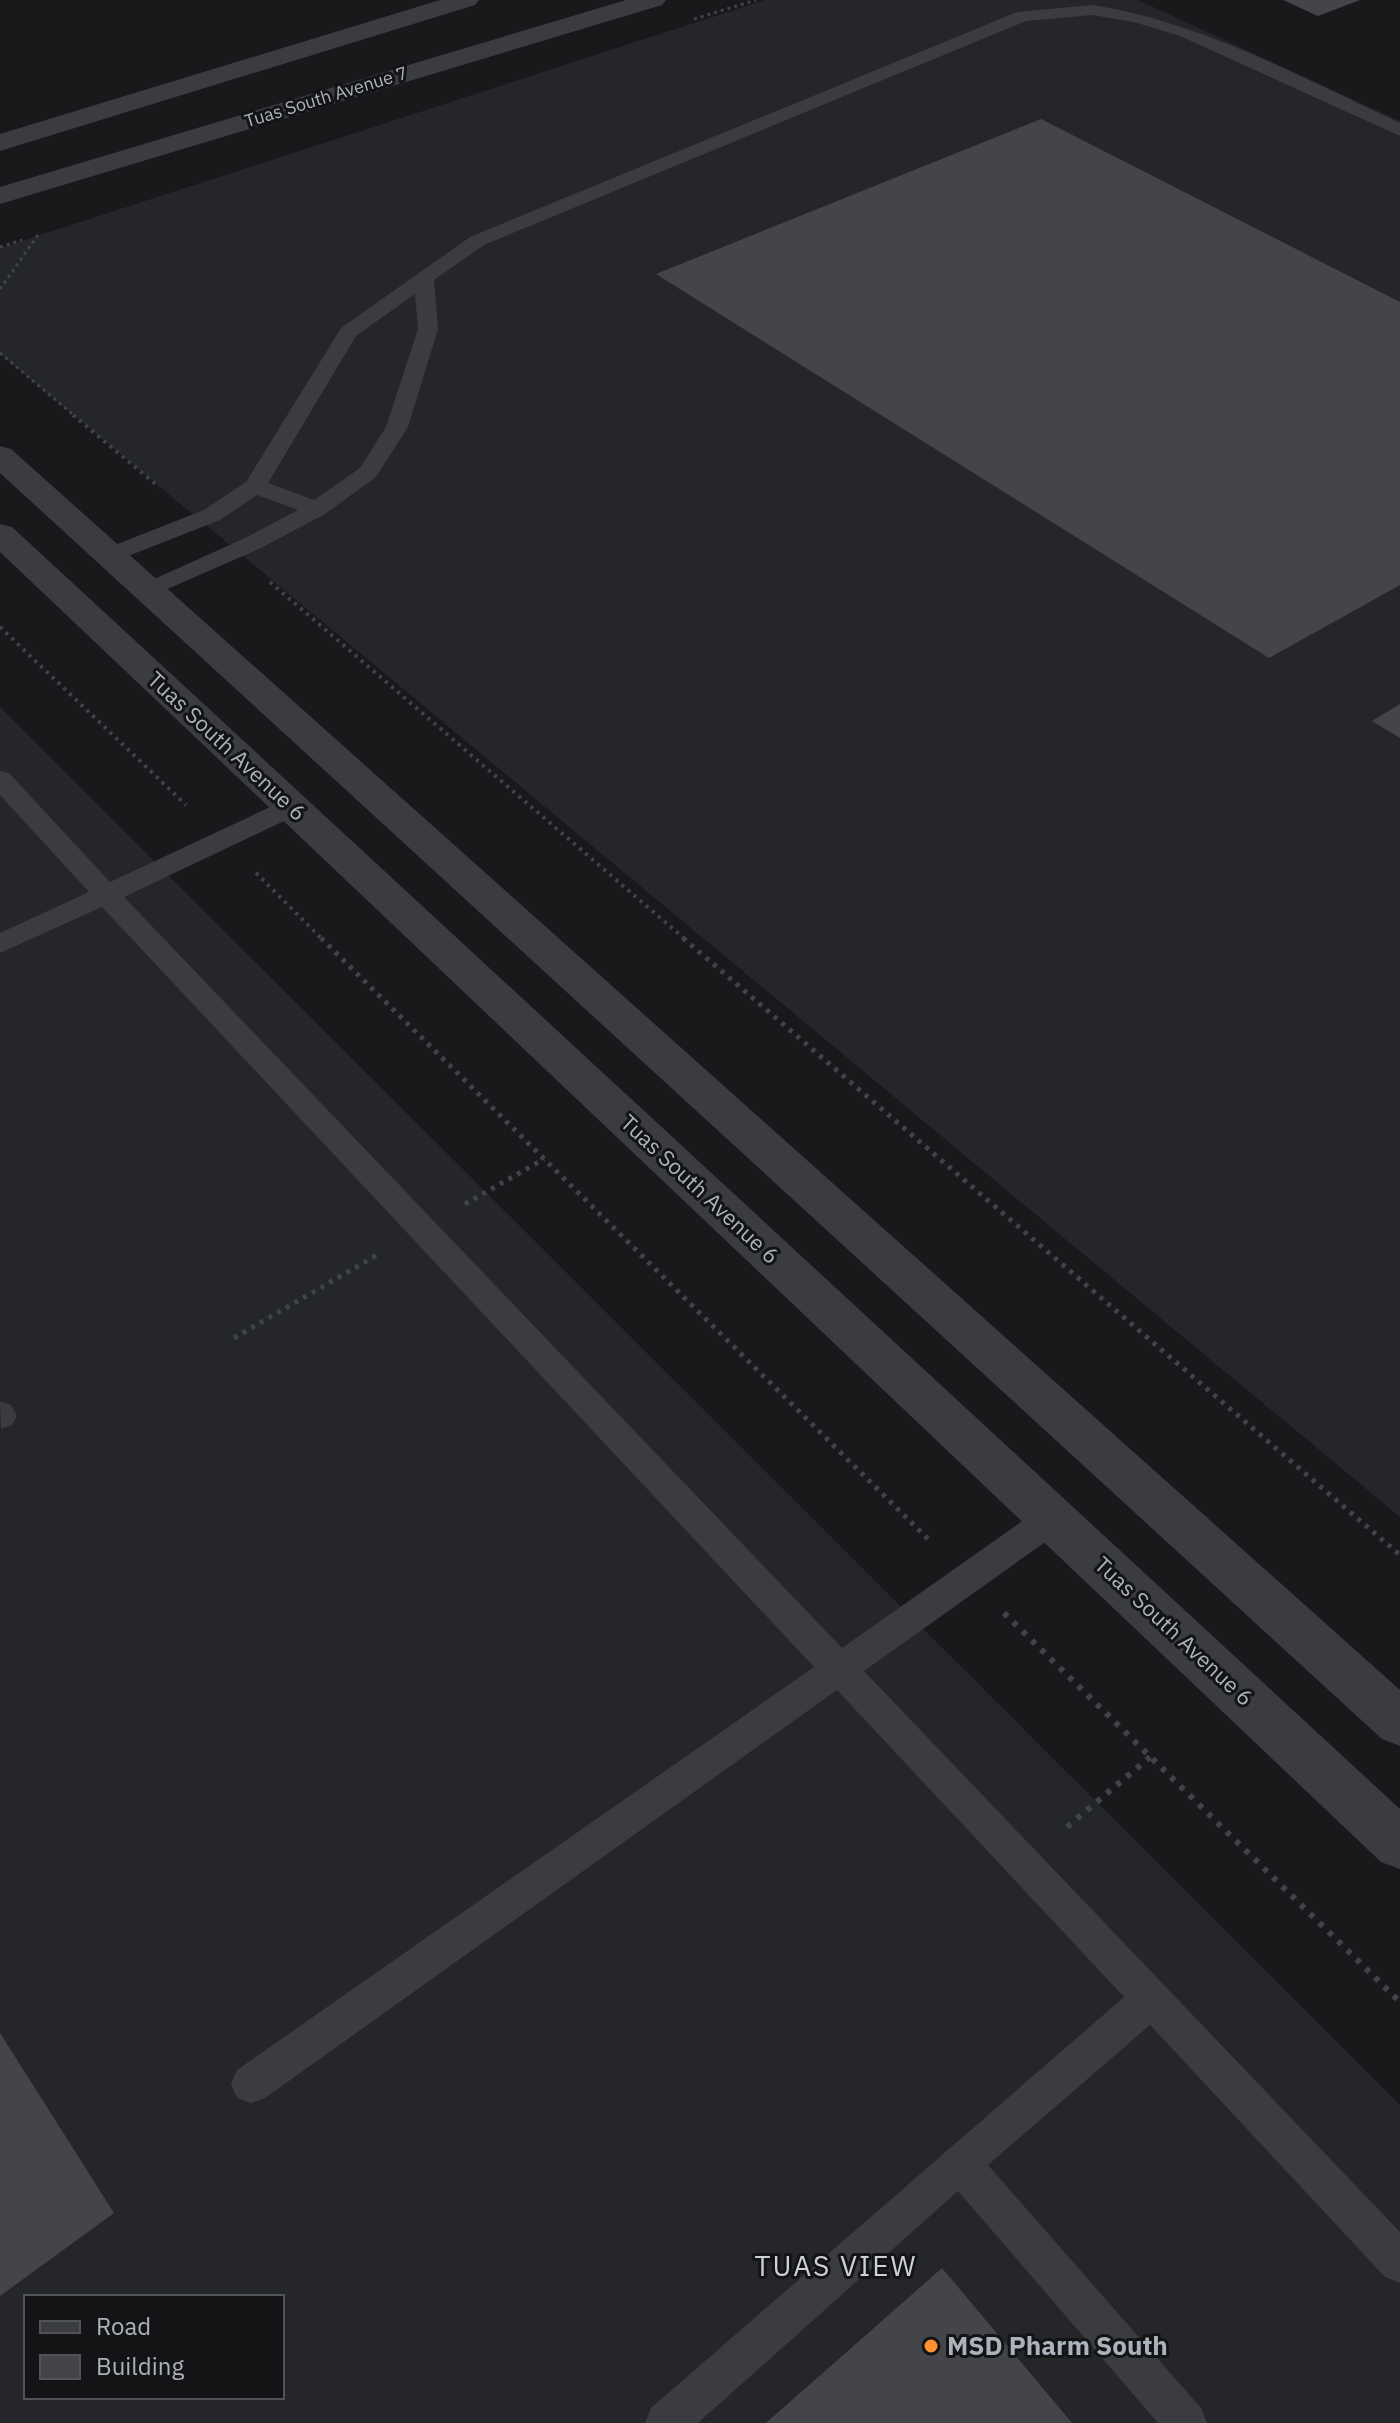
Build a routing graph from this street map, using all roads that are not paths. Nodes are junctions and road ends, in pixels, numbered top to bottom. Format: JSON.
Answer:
{"nodes":[{"id":1,"x":466,"y":0,"type":"edge"},
{"id":2,"x":653,"y":0,"type":"edge"},
{"id":3,"x":1400,"y":130,"type":"edge"},
{"id":4,"x":0,"y":143,"type":"edge"},
{"id":5,"x":0,"y":196,"type":"edge"},
{"id":6,"x":424,"y":277,"type":"junction"},
{"id":7,"x":0,"y":456,"type":"edge"},
{"id":8,"x":255,"y":486,"type":"junction"},
{"id":9,"x":317,"y":509,"type":"junction"},
{"id":10,"x":0,"y":534,"type":"edge"},
{"id":11,"x":110,"y":555,"type":"junction"},
{"id":12,"x":149,"y":590,"type":"junction"},
{"id":13,"x":0,"y":779,"type":"edge"},
{"id":14,"x":292,"y":807,"type":"junction"},
{"id":15,"x":105,"y":893,"type":"junction"},
{"id":16,"x":0,"y":944,"type":"edge"},
{"id":17,"x":1053,"y":1518,"type":"junction"},
{"id":18,"x":839,"y":1669,"type":"junction"},
{"id":19,"x":1400,"y":1723,"type":"edge"},
{"id":20,"x":1400,"y":1844,"type":"edge"},
{"id":21,"x":1152,"y":1998,"type":"junction"},
{"id":22,"x":251,"y":2084,"type":"dead end"},
{"id":23,"x":960,"y":2163,"type":"junction"},
{"id":24,"x":1400,"y":2262,"type":"edge"},
{"id":25,"x":666,"y":2423,"type":"edge"},
{"id":26,"x":1186,"y":2423,"type":"edge"}],
"edges":[{"from":1,"to":4,"type":"street"},
{"from":2,"to":5,"type":"street","name":"Tuas South Avenue 7"},
{"from":3,"to":6,"type":"lane"},
{"from":6,"to":8,"type":"lane"},
{"from":6,"to":9,"type":"lane"},
{"from":7,"to":11,"type":"street"},
{"from":8,"to":9,"type":"lane"},
{"from":8,"to":11,"type":"lane"},
{"from":9,"to":12,"type":"lane"},
{"from":10,"to":14,"type":"street","name":"Tuas South Avenue 6"},
{"from":11,"to":12,"type":"street"},
{"from":12,"to":19,"type":"street"},
{"from":13,"to":15,"type":"lane"},
{"from":14,"to":15,"type":"lane"},
{"from":14,"to":17,"type":"street","name":"Tuas South Avenue 6"},
{"from":15,"to":16,"type":"lane"},
{"from":15,"to":18,"type":"lane"},
{"from":17,"to":18,"type":"lane"},
{"from":17,"to":20,"type":"street","name":"Tuas South Avenue 6"},
{"from":18,"to":21,"type":"lane"},
{"from":18,"to":22,"type":"lane"},
{"from":21,"to":23,"type":"lane"},
{"from":21,"to":24,"type":"lane"},
{"from":23,"to":25,"type":"lane"},
{"from":23,"to":26,"type":"lane"}]}
